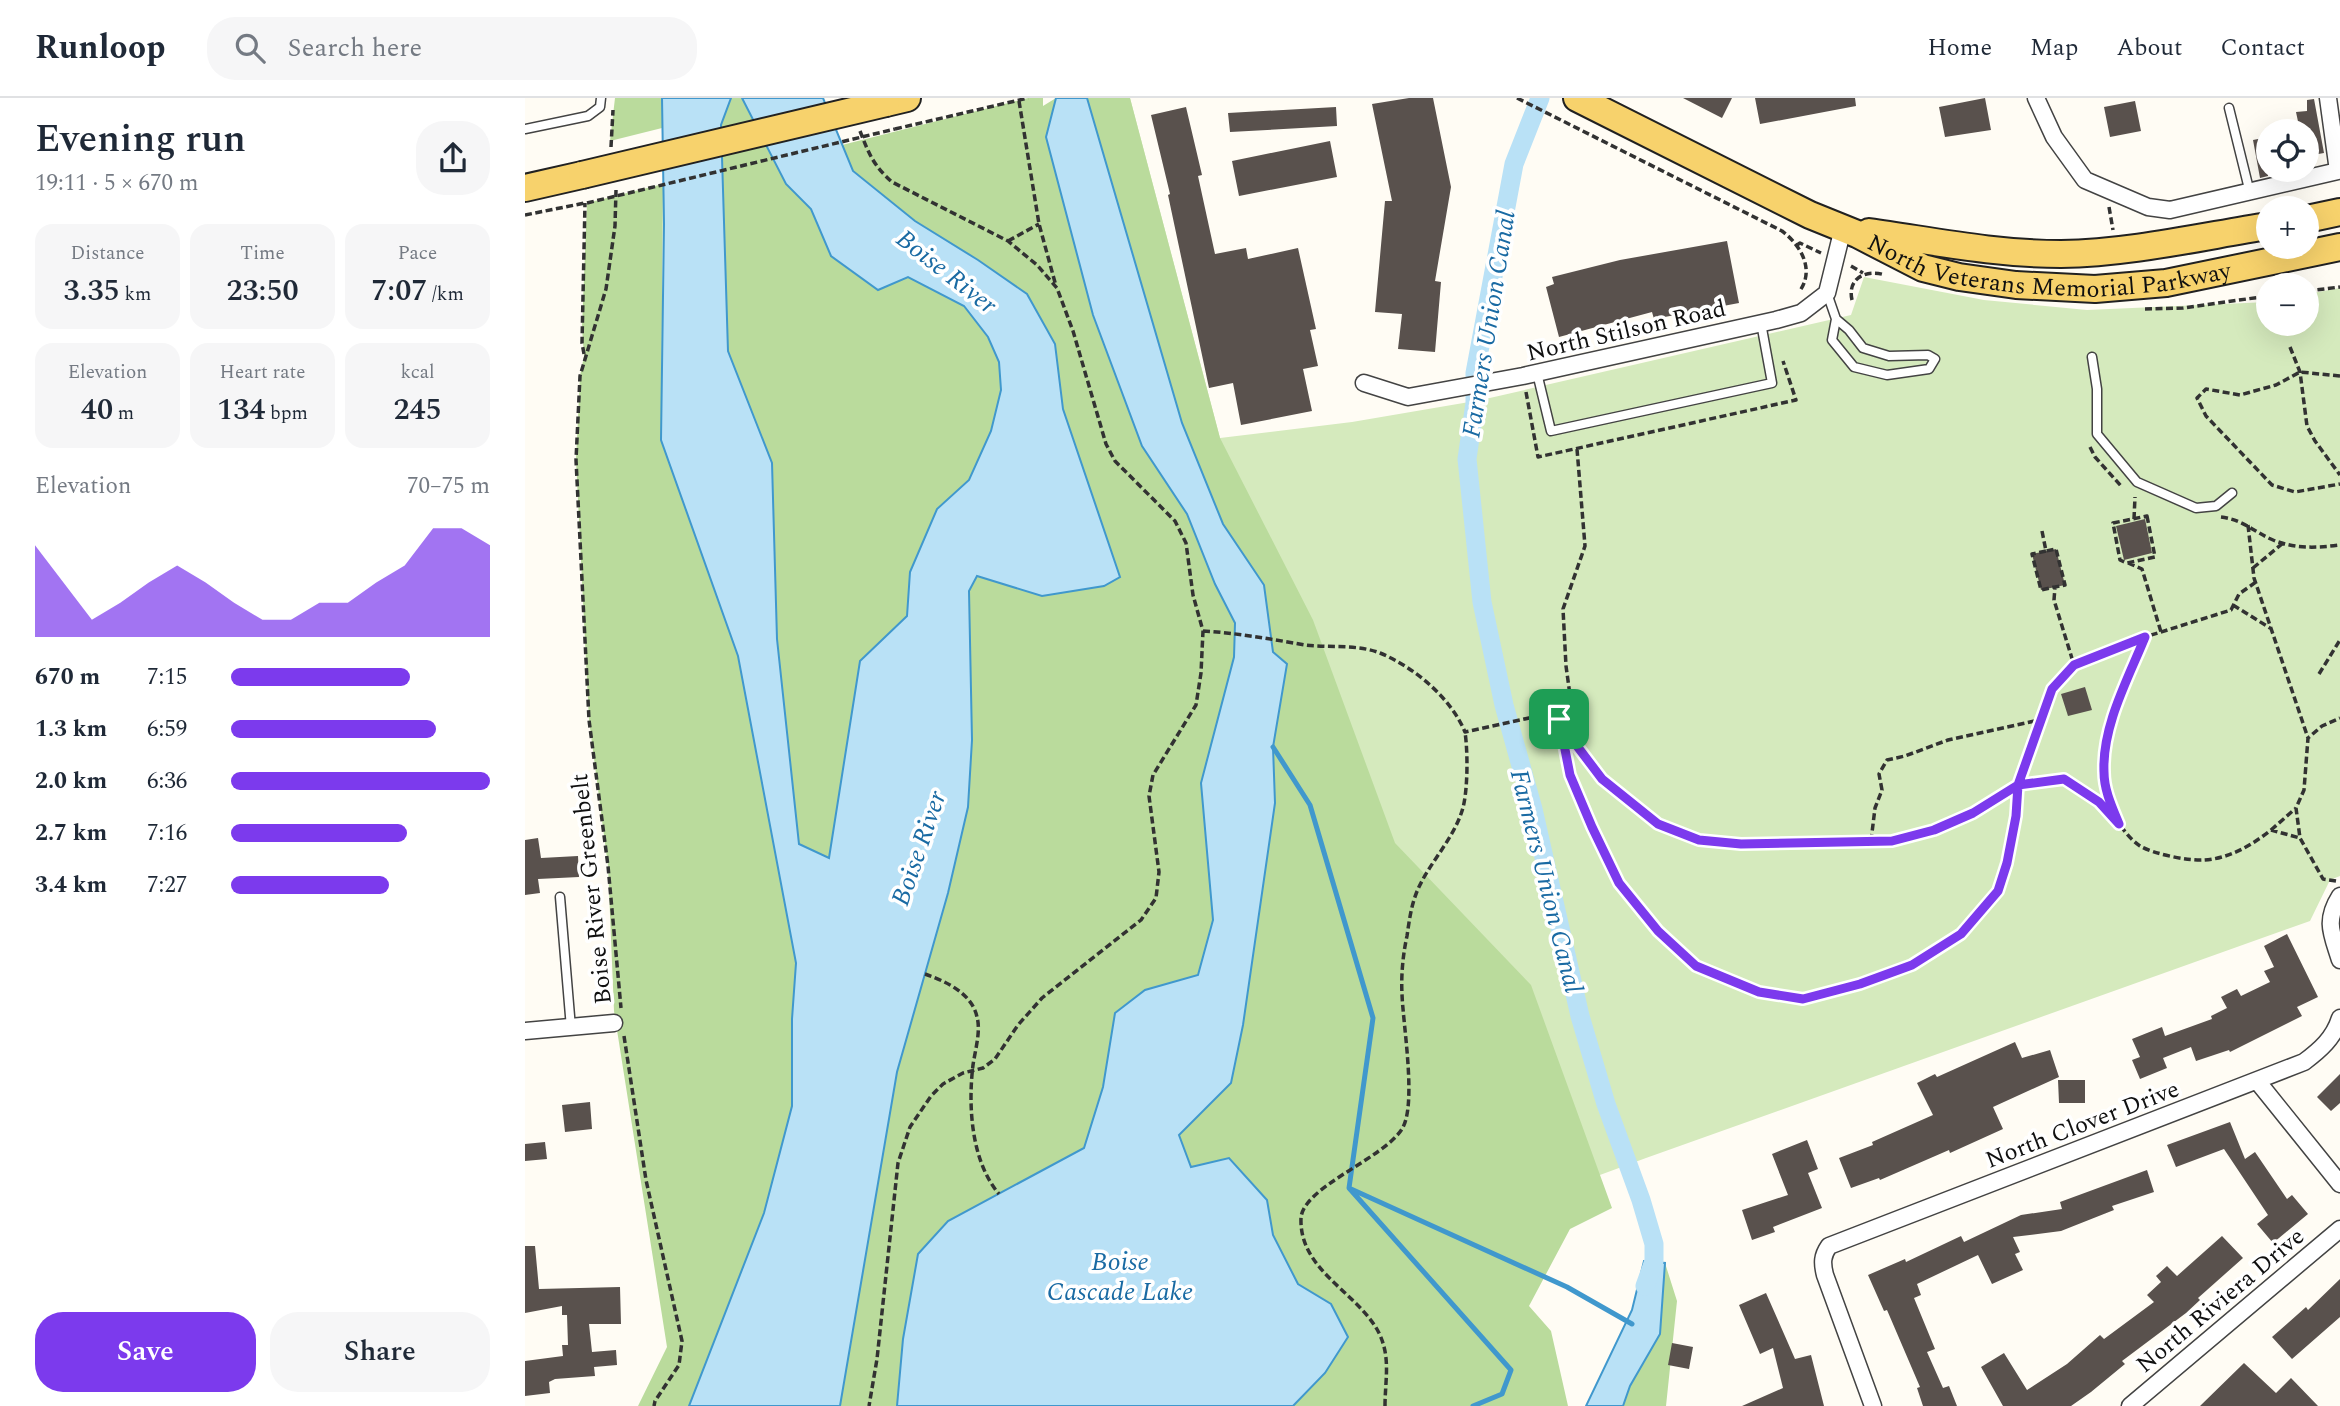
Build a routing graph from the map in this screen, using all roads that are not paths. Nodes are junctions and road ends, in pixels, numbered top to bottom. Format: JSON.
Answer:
{"nodes":[{"id":1,"x":601,"y":98,"type":"edge"},
{"id":2,"x":1577,"y":98,"type":"edge"},
{"id":3,"x":2036,"y":98,"type":"edge"},
{"id":4,"x":2328,"y":98,"type":"edge"},
{"id":5,"x":897,"y":100,"type":"edge"},
{"id":6,"x":2229,"y":108,"type":"dead end"},
{"id":7,"x":525,"y":129,"type":"edge"},
{"id":8,"x":525,"y":188,"type":"edge"},
{"id":9,"x":2250,"y":193,"type":"junction"},
{"id":10,"x":2340,"y":212,"type":"edge"},
{"id":11,"x":2319,"y":216,"type":"edge"},
{"id":12,"x":1843,"y":228,"type":"junction"},
{"id":13,"x":2256,"y":228,"type":"edge"},
{"id":14,"x":2340,"y":247,"type":"edge"},
{"id":15,"x":1827,"y":293,"type":"junction"},
{"id":16,"x":1836,"y":319,"type":"junction"},
{"id":17,"x":1761,"y":323,"type":"junction"},
{"id":18,"x":2092,"y":357,"type":"dead end"},
{"id":19,"x":1537,"y":373,"type":"junction"},
{"id":20,"x":1364,"y":383,"type":"dead end"},
{"id":21,"x":2232,"y":493,"type":"dead end"},
{"id":22,"x":2340,"y":896,"type":"edge"},
{"id":23,"x":560,"y":897,"type":"dead end"},
{"id":24,"x":2340,"y":960,"type":"edge"},
{"id":25,"x":2340,"y":1018,"type":"edge"},
{"id":26,"x":620,"y":1023,"type":"road end"},
{"id":27,"x":571,"y":1028,"type":"junction"},
{"id":28,"x":525,"y":1031,"type":"edge"},
{"id":29,"x":2258,"y":1082,"type":"junction"},
{"id":30,"x":2340,"y":1184,"type":"edge"},
{"id":31,"x":2340,"y":1229,"type":"edge"},
{"id":32,"x":1873,"y":1406,"type":"edge"},
{"id":33,"x":2130,"y":1406,"type":"edge"}],
"edges":[{"from":1,"to":7,"type":"lane"},
{"from":2,"to":12,"type":"main road","name":"North Veterans Memorial Parkway"},
{"from":3,"to":9,"type":"street"},
{"from":4,"to":9,"type":"street"},
{"from":5,"to":8,"type":"main road","bridge":true},
{"from":6,"to":9,"type":"lane"},
{"from":10,"to":11,"type":"main road"},
{"from":12,"to":13,"type":"main road","name":"North Veterans Memorial Parkway"},
{"from":12,"to":14,"type":"main road","name":"North Veterans Memorial Parkway"},
{"from":12,"to":15,"type":"street"},
{"from":15,"to":16,"type":"lane"},
{"from":15,"to":17,"type":"street","name":"North Stilson Road"},
{"from":16,"to":16,"type":"lane"},
{"from":17,"to":19,"type":"street","name":"North Stilson Road"},
{"from":17,"to":19,"type":"lane"},
{"from":18,"to":21,"type":"lane"},
{"from":19,"to":20,"type":"street","name":"North Stilson Road"},
{"from":22,"to":24,"type":"street"},
{"from":23,"to":27,"type":"lane"},
{"from":25,"to":29,"type":"street","name":"North Clover Drive"},
{"from":26,"to":27,"type":"street"},
{"from":27,"to":28,"type":"street"},
{"from":29,"to":30,"type":"street"},
{"from":29,"to":32,"type":"street","name":"North Clover Drive"},
{"from":31,"to":33,"type":"street","name":"North Riviera Drive"}]}
